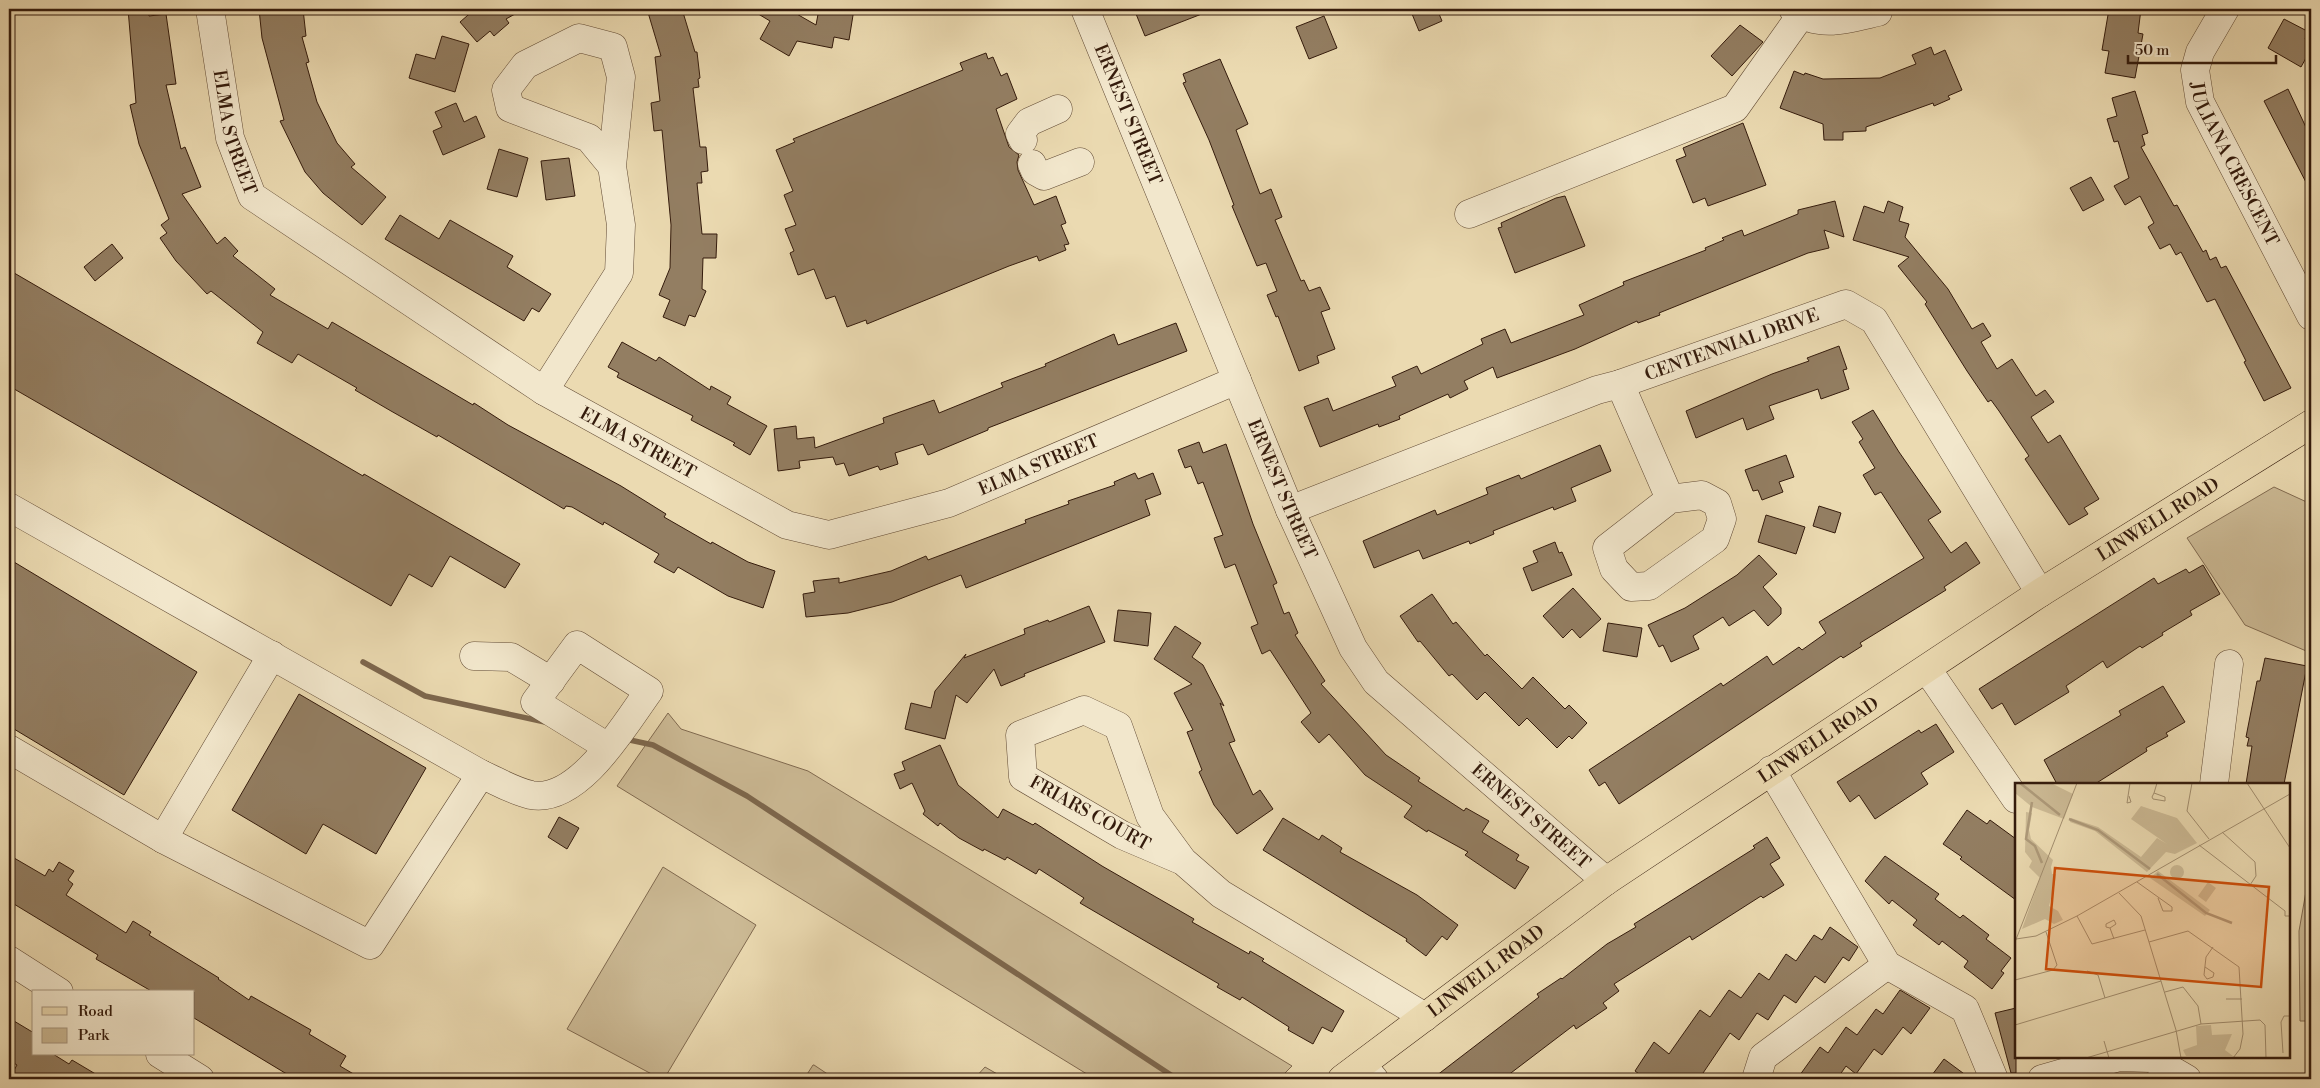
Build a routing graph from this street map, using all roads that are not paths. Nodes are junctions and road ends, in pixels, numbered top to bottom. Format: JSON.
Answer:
{"nodes":[{"id":1,"x":210,"y":9,"type":"edge"},
{"id":2,"x":1085,"y":9,"type":"edge"},
{"id":3,"x":2225,"y":9,"type":"edge"},
{"id":4,"x":1797,"y":12,"type":"edge"},
{"id":5,"x":1878,"y":12,"type":"dead end"},
{"id":6,"x":1058,"y":109,"type":"dead end"},
{"id":7,"x":1080,"y":162,"type":"dead end"},
{"id":8,"x":612,"y":166,"type":"junction"},
{"id":9,"x":1469,"y":214,"type":"dead end"},
{"id":10,"x":2311,"y":316,"type":"edge"},
{"id":11,"x":1237,"y":380,"type":"junction"},
{"id":12,"x":1620,"y":384,"type":"junction"},
{"id":13,"x":544,"y":390,"type":"junction"},
{"id":14,"x":2311,"y":424,"type":"edge"},
{"id":15,"x":1670,"y":499,"type":"dead end"},
{"id":16,"x":9,"y":507,"type":"edge"},
{"id":17,"x":1290,"y":510,"type":"junction"},
{"id":18,"x":2040,"y":593,"type":"junction"},
{"id":19,"x":272,"y":655,"type":"junction"},
{"id":20,"x":474,"y":656,"type":"dead end"},
{"id":21,"x":2229,"y":664,"type":"dead end"},
{"id":22,"x":1927,"y":669,"type":"junction"},
{"id":23,"x":551,"y":681,"type":"junction"},
{"id":24,"x":608,"y":747,"type":"junction"},
{"id":25,"x":9,"y":749,"type":"edge"},
{"id":26,"x":1771,"y":770,"type":"junction"},
{"id":27,"x":481,"y":774,"type":"junction"},
{"id":28,"x":2208,"y":782,"type":"edge"},
{"id":29,"x":2015,"y":798,"type":"edge"},
{"id":30,"x":163,"y":839,"type":"junction"},
{"id":31,"x":1183,"y":861,"type":"junction"},
{"id":32,"x":1606,"y":880,"type":"junction"},
{"id":33,"x":9,"y":960,"type":"edge"},
{"id":34,"x":1887,"y":966,"type":"junction"},
{"id":35,"x":56,"y":990,"type":"edge"},
{"id":36,"x":1425,"y":1017,"type":"junction"},
{"id":37,"x":163,"y":1056,"type":"edge"},
{"id":38,"x":2116,"y":1058,"type":"edge"},
{"id":39,"x":2151,"y":1058,"type":"edge"},
{"id":40,"x":1359,"y":1074,"type":"edge"},
{"id":41,"x":200,"y":1079,"type":"edge"},
{"id":42,"x":1756,"y":1079,"type":"edge"},
{"id":43,"x":1994,"y":1079,"type":"edge"},
{"id":44,"x":2042,"y":1079,"type":"edge"},
{"id":45,"x":2188,"y":1079,"type":"edge"}],
"edges":[{"from":1,"to":13,"type":"street","name":"ELMA STREET"},
{"from":2,"to":11,"type":"street","name":"ERNEST STREET"},
{"from":3,"to":10,"type":"street","name":"JULIANA CRESCENT"},
{"from":4,"to":5,"type":"street"},
{"from":4,"to":9,"type":"street"},
{"from":6,"to":7,"type":"street"},
{"from":8,"to":8,"type":"street"},
{"from":8,"to":13,"type":"street"},
{"from":11,"to":13,"type":"street","name":"ELMA STREET"},
{"from":11,"to":17,"type":"street","name":"ERNEST STREET"},
{"from":12,"to":15,"type":"street"},
{"from":12,"to":17,"type":"street","name":"CENTENNIAL DRIVE"},
{"from":12,"to":18,"type":"street","name":"CENTENNIAL DRIVE"},
{"from":14,"to":18,"type":"main road","name":"LINWELL ROAD"},
{"from":16,"to":19,"type":"street"},
{"from":17,"to":32,"type":"street","name":"ERNEST STREET"},
{"from":18,"to":22,"type":"main road","name":"LINWELL ROAD"},
{"from":19,"to":27,"type":"street"},
{"from":19,"to":30,"type":"street"},
{"from":20,"to":23,"type":"street"},
{"from":21,"to":28,"type":"street"},
{"from":22,"to":26,"type":"main road","name":"LINWELL ROAD"},
{"from":22,"to":29,"type":"street"},
{"from":23,"to":24,"type":"street"},
{"from":23,"to":24,"type":"street"},
{"from":24,"to":27,"type":"street"},
{"from":25,"to":30,"type":"street"},
{"from":26,"to":32,"type":"main road","name":"LINWELL ROAD"},
{"from":26,"to":34,"type":"street"},
{"from":27,"to":30,"type":"street"},
{"from":31,"to":31,"type":"street","name":"FRIARS COURT"},
{"from":31,"to":36,"type":"street","name":"FRIARS COURT"},
{"from":32,"to":36,"type":"main road","name":"LINWELL ROAD"},
{"from":33,"to":35,"type":"street"},
{"from":34,"to":42,"type":"street"},
{"from":34,"to":43,"type":"street"},
{"from":36,"to":40,"type":"main road","name":"LINWELL ROAD"},
{"from":37,"to":41,"type":"street"},
{"from":38,"to":44,"type":"street"},
{"from":39,"to":45,"type":"street"}]}
